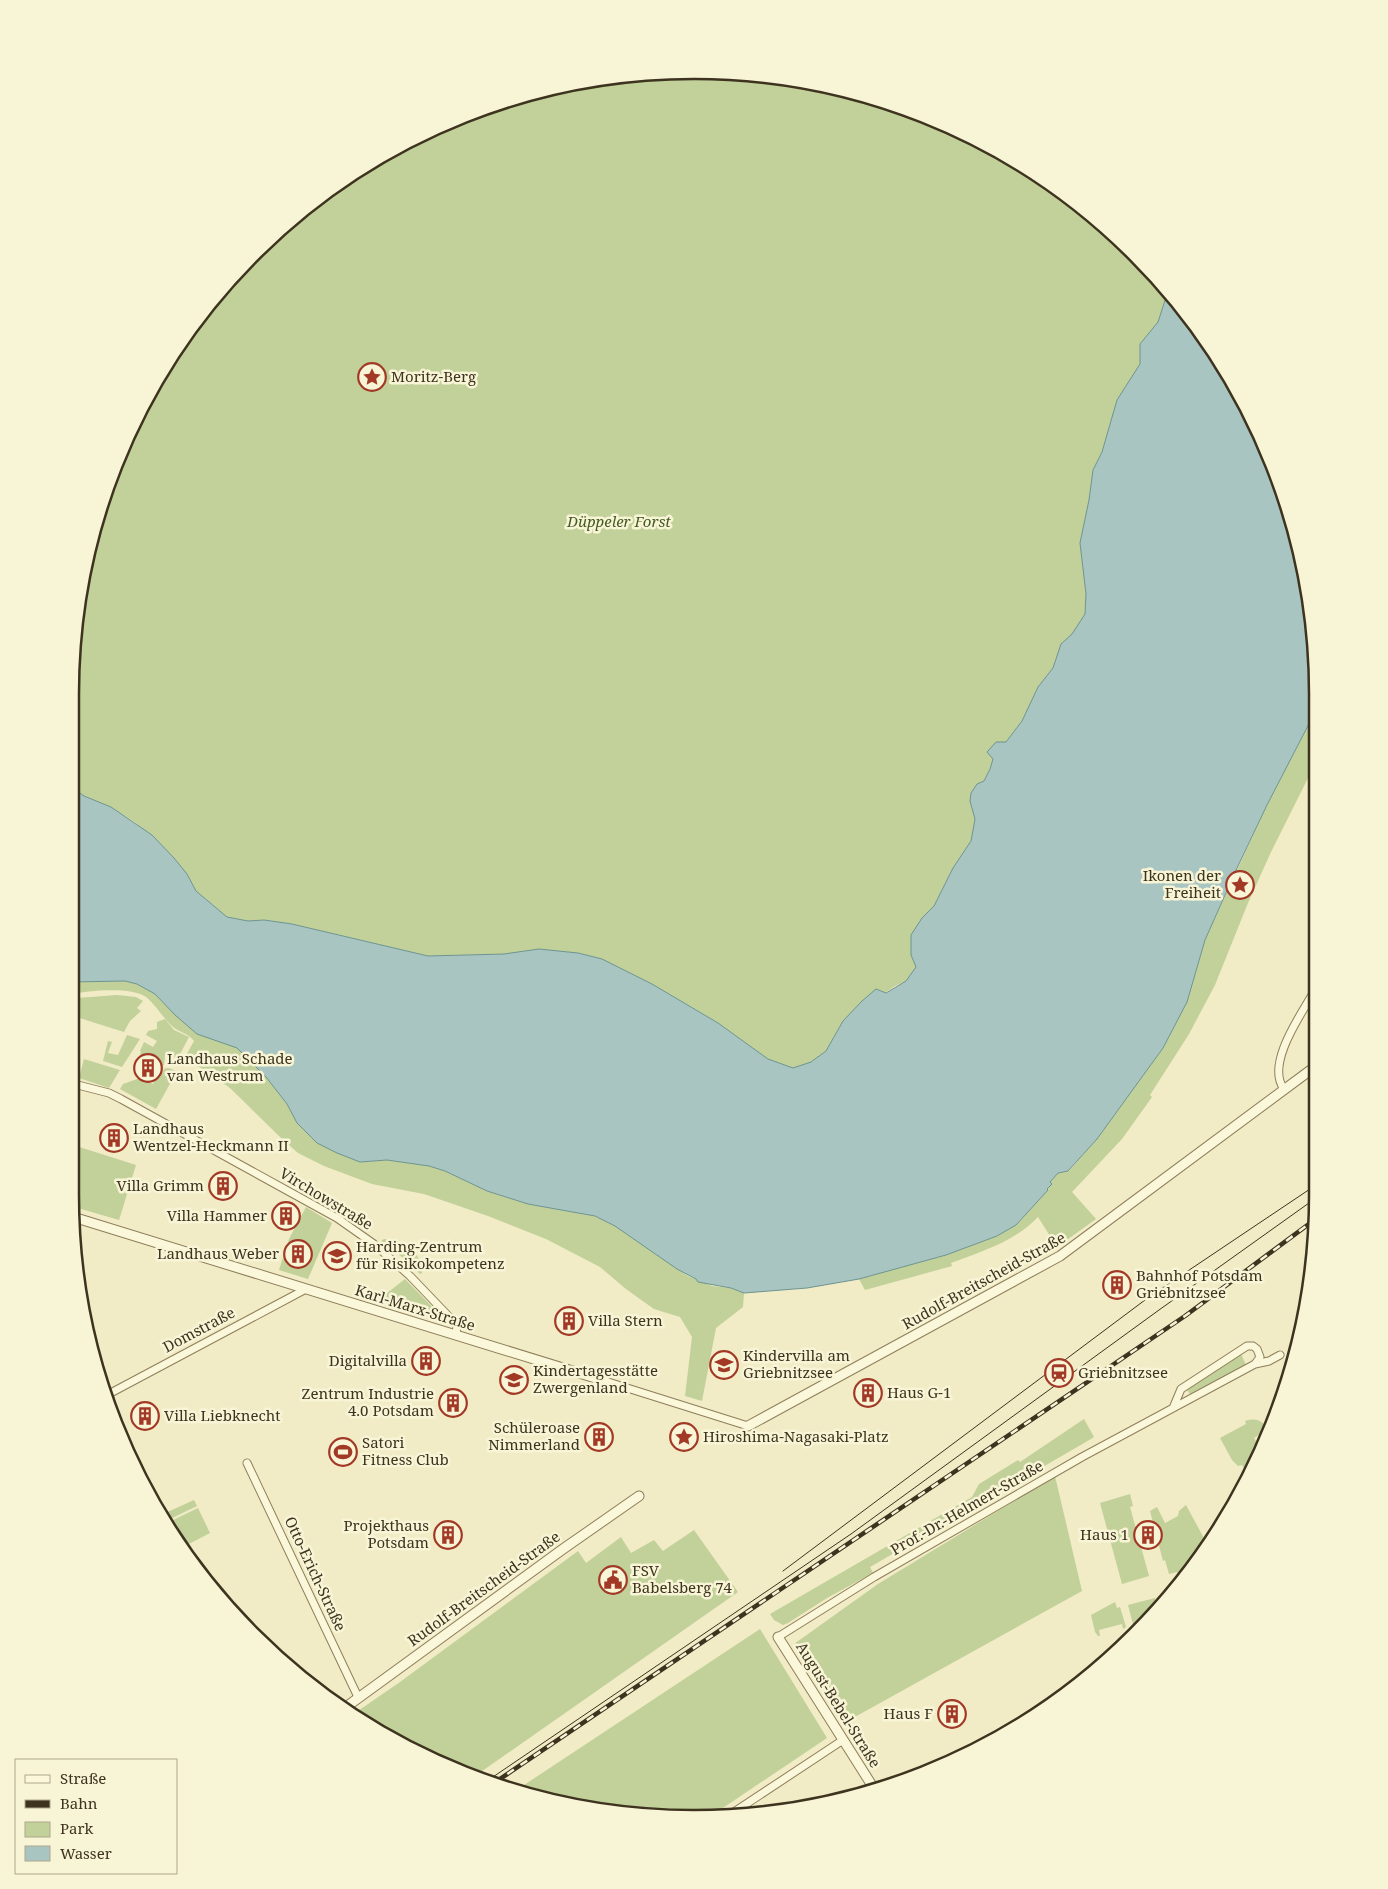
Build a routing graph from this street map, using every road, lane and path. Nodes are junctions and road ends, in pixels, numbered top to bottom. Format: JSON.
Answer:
{"nodes":[{"id":1,"x":1309,"y":1000,"type":"edge"},
{"id":2,"x":1309,"y":1071,"type":"edge"},
{"id":3,"x":79,"y":1085,"type":"edge"},
{"id":4,"x":1284,"y":1089,"type":"junction"},
{"id":5,"x":80,"y":1220,"type":"edge"},
{"id":6,"x":306,"y":1289,"type":"junction"},
{"id":7,"x":456,"y":1335,"type":"junction"},
{"id":8,"x":1280,"y":1355,"type":"dead end"},
{"id":9,"x":1255,"y":1364,"type":"junction"},
{"id":10,"x":604,"y":1381,"type":"joint"},
{"id":11,"x":111,"y":1393,"type":"edge"},
{"id":12,"x":1173,"y":1408,"type":"junction"},
{"id":13,"x":748,"y":1426,"type":"joint"},
{"id":14,"x":247,"y":1463,"type":"dead end"},
{"id":15,"x":639,"y":1496,"type":"dead end"},
{"id":16,"x":778,"y":1638,"type":"joint"},
{"id":17,"x":358,"y":1697,"type":"junction"},
{"id":18,"x":349,"y":1705,"type":"edge"},
{"id":19,"x":843,"y":1740,"type":"junction"},
{"id":20,"x":872,"y":1784,"type":"edge"},
{"id":21,"x":739,"y":1808,"type":"edge"}],
"edges":[{"from":1,"to":4,"type":"street"},
{"from":2,"to":4,"type":"street","name":"Rudolf-Breitscheid-Straße"},
{"from":3,"to":7,"type":"street","name":"Virchowstraße"},
{"from":4,"to":13,"type":"street","name":"Rudolf-Breitscheid-Straße"},
{"from":5,"to":6,"type":"street","name":"Karl-Marx-Straße"},
{"from":6,"to":7,"type":"street","name":"Karl-Marx-Straße"},
{"from":6,"to":11,"type":"street","name":"Domstraße"},
{"from":7,"to":10,"type":"street","name":"Karl-Marx-Straße"},
{"from":8,"to":9,"type":"street","name":"Prof.-Dr.-Helmert-Straße"},
{"from":9,"to":12,"type":"street","name":"Prof.-Dr.-Helmert-Straße"},
{"from":9,"to":12,"type":"street"},
{"from":10,"to":13,"type":"street","name":"Karl-Marx-Straße"},
{"from":12,"to":16,"type":"street","name":"Prof.-Dr.-Helmert-Straße"},
{"from":14,"to":17,"type":"street","name":"Otto-Erich-Straße"},
{"from":15,"to":17,"type":"street","name":"Rudolf-Breitscheid-Straße"},
{"from":16,"to":19,"type":"street","name":"August-Bebel-Straße"},
{"from":17,"to":18,"type":"street","name":"Rudolf-Breitscheid-Straße"},
{"from":19,"to":20,"type":"street","name":"August-Bebel-Straße"},
{"from":19,"to":21,"type":"street"}]}
